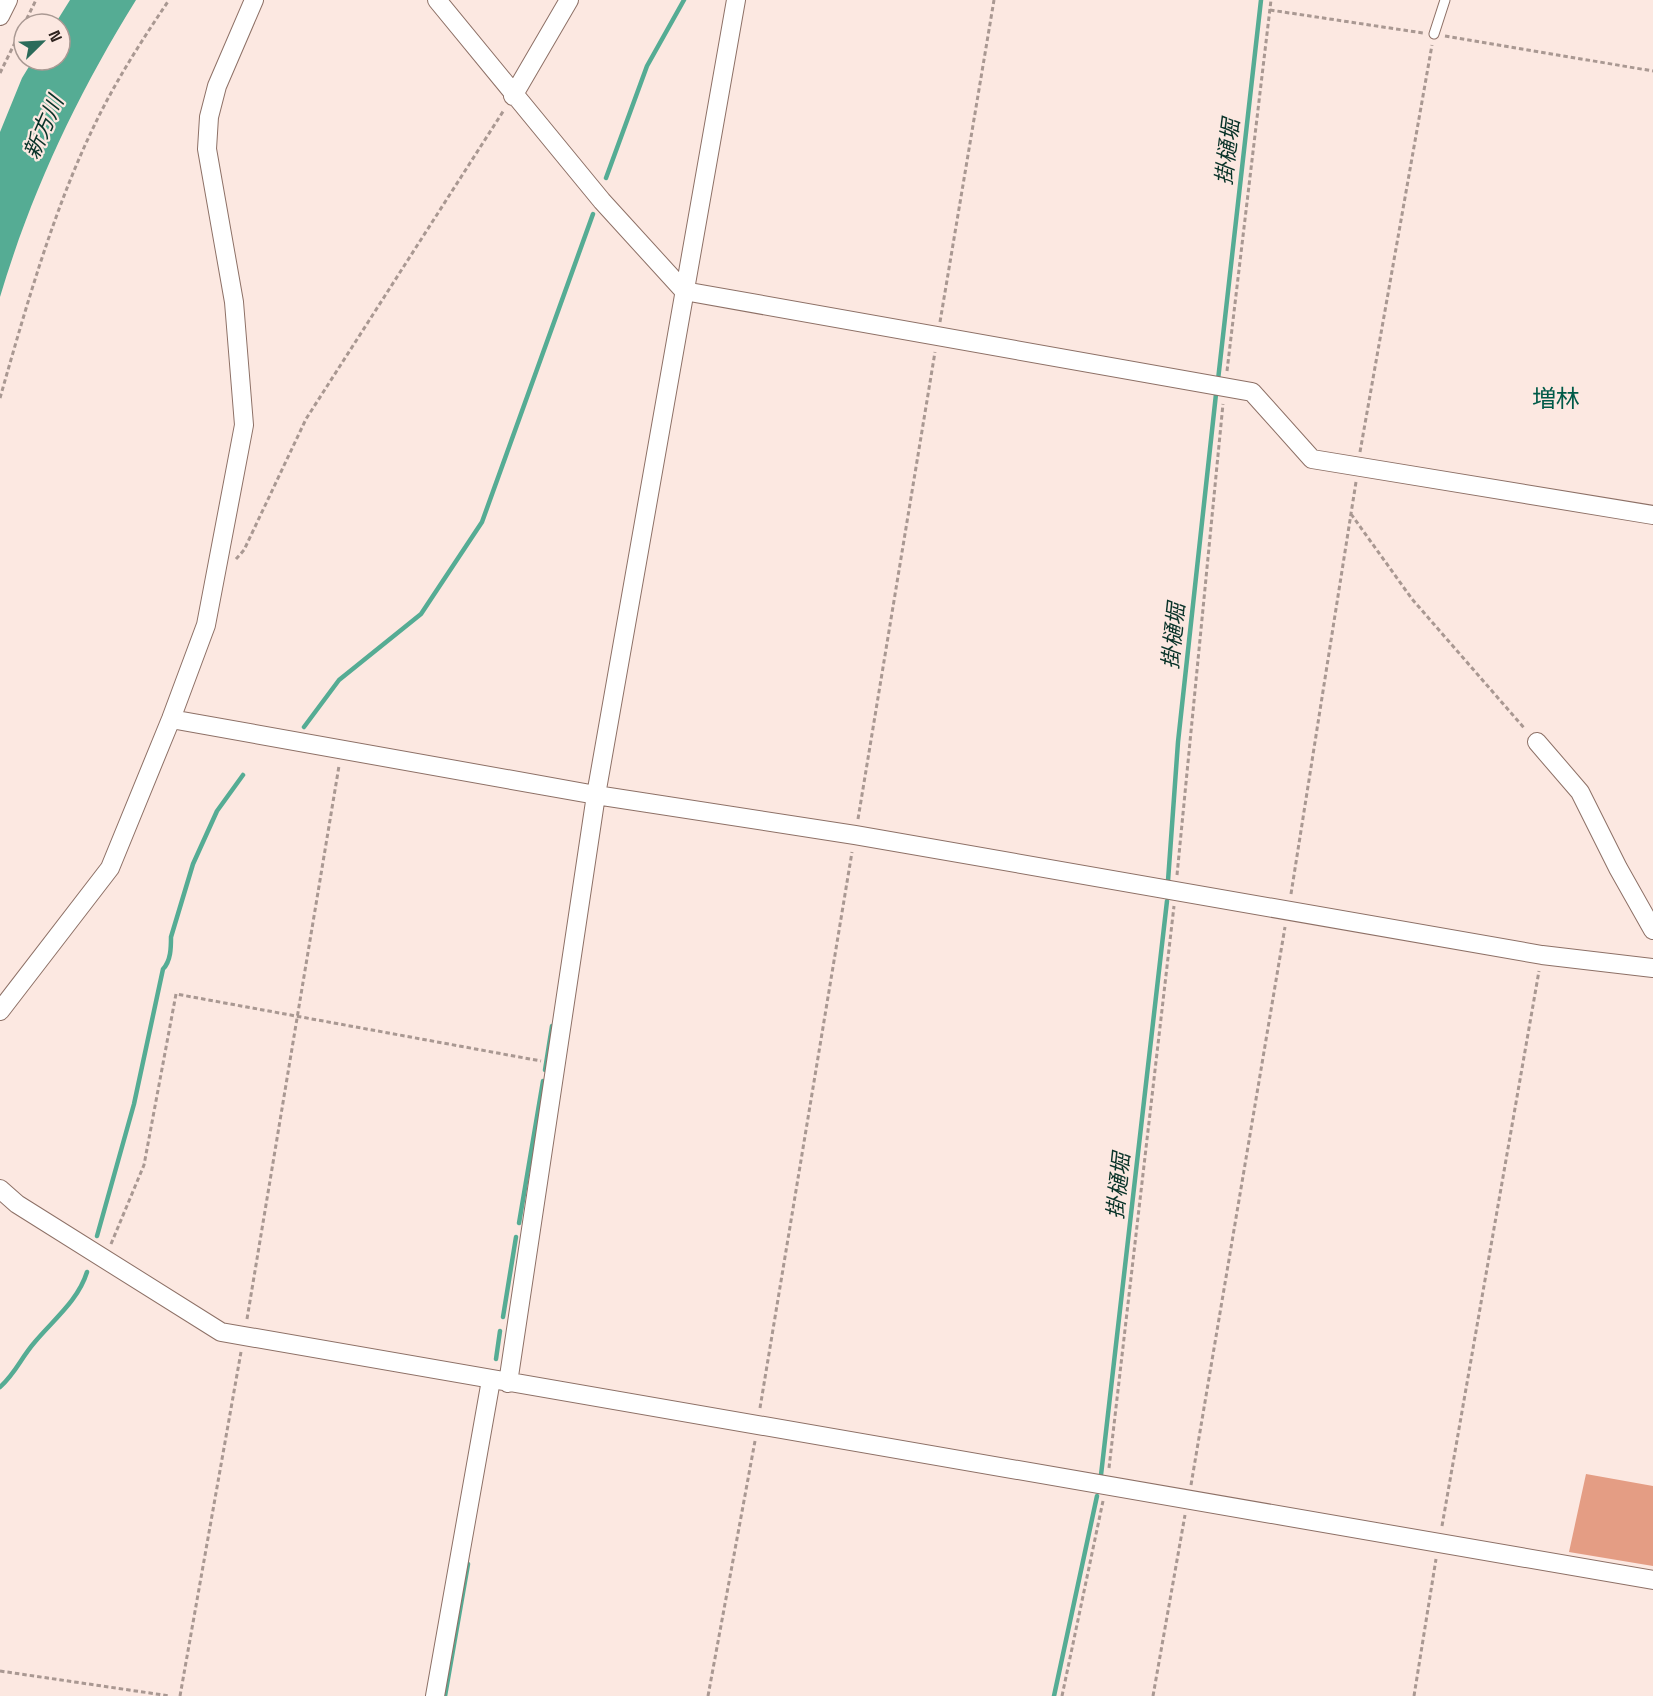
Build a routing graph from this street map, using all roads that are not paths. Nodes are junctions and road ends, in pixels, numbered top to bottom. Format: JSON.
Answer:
{"nodes":[{"id":1,"x":8,"y":0,"type":"edge"},
{"id":2,"x":254,"y":0,"type":"edge"},
{"id":3,"x":437,"y":0,"type":"edge"},
{"id":4,"x":569,"y":0,"type":"edge"},
{"id":5,"x":735,"y":0,"type":"edge"},
{"id":6,"x":1445,"y":0,"type":"edge"},
{"id":7,"x":0,"y":16,"type":"edge"},
{"id":8,"x":1434,"y":34,"type":"road end"},
{"id":9,"x":513,"y":96,"type":"junction"},
{"id":10,"x":684,"y":291,"type":"junction"},
{"id":11,"x":1653,"y":515,"type":"edge"},
{"id":12,"x":171,"y":719,"type":"junction"},
{"id":13,"x":1536,"y":742,"type":"road end"},
{"id":14,"x":596,"y":795,"type":"junction"},
{"id":15,"x":1653,"y":930,"type":"edge"},
{"id":16,"x":1653,"y":968,"type":"edge"},
{"id":17,"x":0,"y":1011,"type":"edge"},
{"id":18,"x":0,"y":1189,"type":"edge"},
{"id":19,"x":500,"y":1381,"type":"junction"},
{"id":20,"x":1653,"y":1580,"type":"edge"},
{"id":21,"x":435,"y":1696,"type":"edge"}],
"edges":[{"from":1,"to":7,"type":"street"},
{"from":2,"to":12,"type":"street"},
{"from":3,"to":9,"type":"street"},
{"from":4,"to":9,"type":"street"},
{"from":5,"to":10,"type":"street"},
{"from":6,"to":8,"type":"lane"},
{"from":9,"to":10,"type":"street"},
{"from":10,"to":11,"type":"street"},
{"from":10,"to":14,"type":"street"},
{"from":12,"to":14,"type":"street"},
{"from":12,"to":17,"type":"street"},
{"from":13,"to":15,"type":"street"},
{"from":14,"to":16,"type":"street"},
{"from":14,"to":19,"type":"street"},
{"from":18,"to":19,"type":"street"},
{"from":19,"to":20,"type":"street"},
{"from":19,"to":21,"type":"street"}]}
